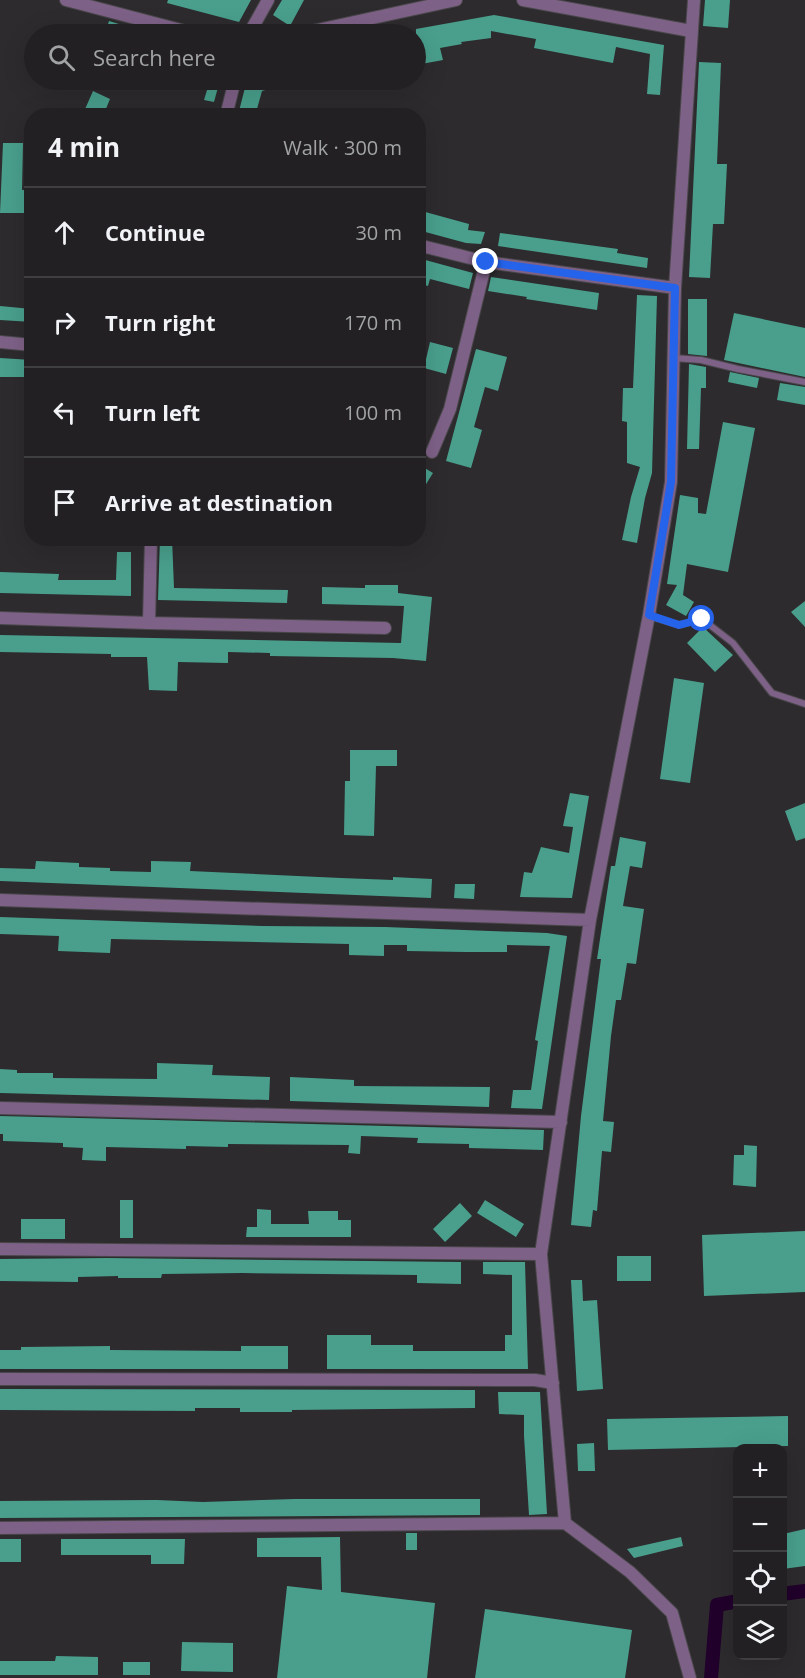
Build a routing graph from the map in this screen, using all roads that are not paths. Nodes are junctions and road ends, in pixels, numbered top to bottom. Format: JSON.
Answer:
{"nodes":[{"id":1,"x":66,"y":0,"type":"edge"},
{"id":2,"x":268,"y":0,"type":"edge"},
{"id":3,"x":456,"y":0,"type":"edge"},
{"id":4,"x":523,"y":0,"type":"edge"},
{"id":5,"x":694,"y":0,"type":"edge"},
{"id":6,"x":158,"y":24,"type":"edge"},
{"id":7,"x":255,"y":24,"type":"edge"},
{"id":8,"x":345,"y":24,"type":"edge"},
{"id":9,"x":691,"y":31,"type":"junction"},
{"id":10,"x":232,"y":90,"type":"edge"},
{"id":11,"x":228,"y":108,"type":"edge"},
{"id":12,"x":426,"y":247,"type":"edge"},
{"id":13,"x":486,"y":262,"type":"junction"},
{"id":14,"x":675,"y":288,"type":"junction"},
{"id":15,"x":0,"y":342,"type":"edge"},
{"id":16,"x":24,"y":344,"type":"edge"},
{"id":17,"x":673,"y":358,"type":"junction"},
{"id":18,"x":805,"y":382,"type":"edge"},
{"id":19,"x":432,"y":452,"type":"dead end"},
{"id":20,"x":151,"y":546,"type":"edge"},
{"id":21,"x":649,"y":615,"type":"junction"},
{"id":22,"x":0,"y":618,"type":"edge"},
{"id":23,"x":149,"y":623,"type":"junction"},
{"id":24,"x":385,"y":628,"type":"dead end"},
{"id":25,"x":805,"y":704,"type":"edge"},
{"id":26,"x":0,"y":900,"type":"edge"},
{"id":27,"x":590,"y":920,"type":"junction"},
{"id":28,"x":0,"y":1108,"type":"edge"},
{"id":29,"x":561,"y":1122,"type":"junction"},
{"id":30,"x":0,"y":1249,"type":"edge"},
{"id":31,"x":541,"y":1254,"type":"junction"},
{"id":32,"x":0,"y":1379,"type":"edge"},
{"id":33,"x":553,"y":1383,"type":"junction"},
{"id":34,"x":565,"y":1523,"type":"junction"},
{"id":35,"x":0,"y":1528,"type":"edge"},
{"id":36,"x":690,"y":1678,"type":"edge"}],
"edges":[{"from":1,"to":6,"type":"street"},
{"from":2,"to":7,"type":"street"},
{"from":3,"to":8,"type":"street"},
{"from":4,"to":9,"type":"street"},
{"from":5,"to":9,"type":"street"},
{"from":9,"to":14,"type":"street"},
{"from":10,"to":11,"type":"street"},
{"from":12,"to":13,"type":"street"},
{"from":13,"to":14,"type":"street"},
{"from":13,"to":19,"type":"street"},
{"from":14,"to":17,"type":"street"},
{"from":15,"to":16,"type":"street"},
{"from":17,"to":18,"type":"lane"},
{"from":17,"to":21,"type":"street"},
{"from":20,"to":23,"type":"street"},
{"from":21,"to":25,"type":"lane"},
{"from":21,"to":27,"type":"street"},
{"from":22,"to":23,"type":"street"},
{"from":23,"to":24,"type":"street"},
{"from":26,"to":27,"type":"street"},
{"from":27,"to":29,"type":"street"},
{"from":28,"to":29,"type":"street"},
{"from":29,"to":31,"type":"street"},
{"from":30,"to":31,"type":"street"},
{"from":31,"to":33,"type":"street"},
{"from":32,"to":33,"type":"street"},
{"from":33,"to":34,"type":"street"},
{"from":34,"to":35,"type":"street"},
{"from":34,"to":36,"type":"street"}]}
